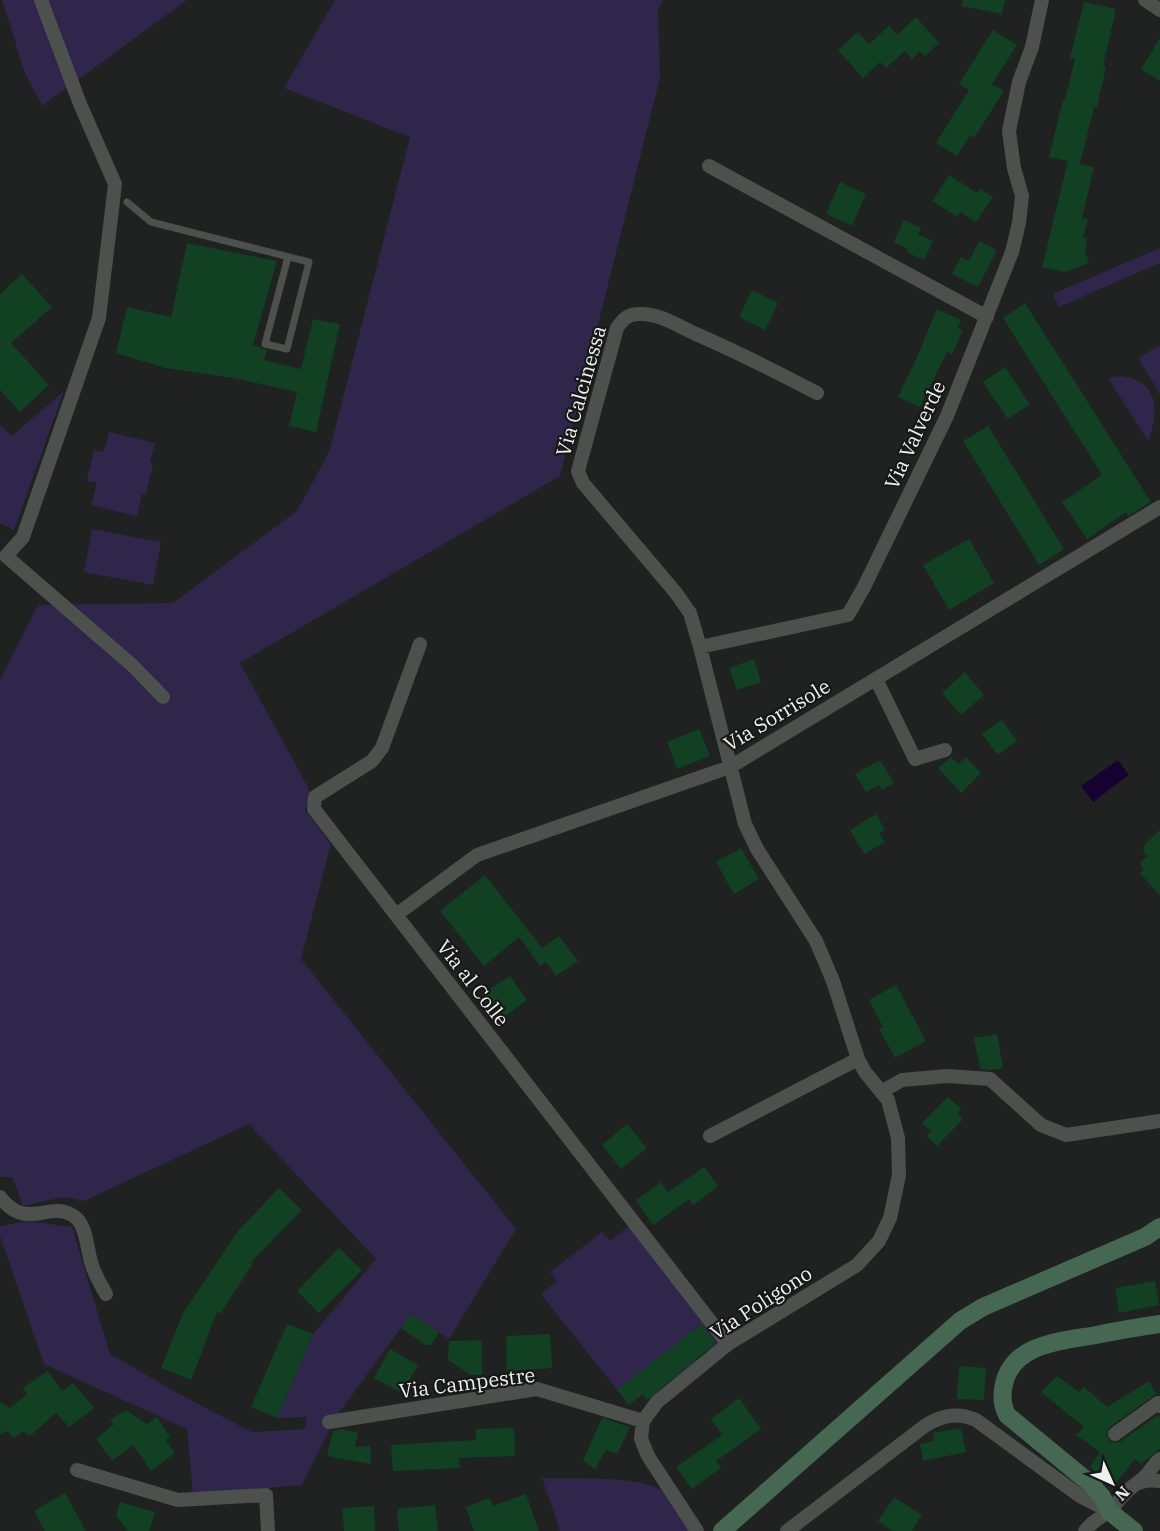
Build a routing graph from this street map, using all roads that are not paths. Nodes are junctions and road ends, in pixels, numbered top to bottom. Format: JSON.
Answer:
{"nodes":[{"id":1,"x":40,"y":0,"type":"edge"},
{"id":2,"x":1042,"y":0,"type":"edge"},
{"id":3,"x":1144,"y":0,"type":"edge"},
{"id":4,"x":1160,"y":10,"type":"edge"},
{"id":5,"x":709,"y":166,"type":"dead end"},
{"id":6,"x":113,"y":198,"type":"junction"},
{"id":7,"x":127,"y":202,"type":"joint"},
{"id":8,"x":288,"y":257,"type":"junction"},
{"id":9,"x":987,"y":317,"type":"junction"},
{"id":10,"x":817,"y":393,"type":"dead end"},
{"id":11,"x":1160,"y":507,"type":"edge"},
{"id":12,"x":420,"y":644,"type":"dead end"},
{"id":13,"x":700,"y":647,"type":"junction"},
{"id":14,"x":876,"y":679,"type":"junction"},
{"id":15,"x":163,"y":696,"type":"dead end"},
{"id":16,"x":945,"y":750,"type":"dead end"},
{"id":17,"x":730,"y":767,"type":"junction"},
{"id":18,"x":396,"y":915,"type":"junction"},
{"id":19,"x":858,"y":1059,"type":"junction"},
{"id":20,"x":881,"y":1092,"type":"junction"},
{"id":21,"x":1160,"y":1121,"type":"edge"},
{"id":22,"x":710,"y":1136,"type":"dead end"},
{"id":23,"x":0,"y":1197,"type":"edge"},
{"id":24,"x":1155,"y":1233,"type":"edge"},
{"id":25,"x":106,"y":1294,"type":"dead end"},
{"id":26,"x":1160,"y":1324,"type":"edge"},
{"id":27,"x":728,"y":1344,"type":"junction"},
{"id":28,"x":1160,"y":1406,"type":"edge"},
{"id":29,"x":643,"y":1420,"type":"junction"},
{"id":30,"x":329,"y":1422,"type":"dead end"},
{"id":31,"x":1115,"y":1434,"type":"dead end"},
{"id":32,"x":1160,"y":1459,"type":"edge"},
{"id":33,"x":77,"y":1470,"type":"dead end"},
{"id":34,"x":1160,"y":1482,"type":"edge"},
{"id":35,"x":1131,"y":1486,"type":"junction"},
{"id":36,"x":1109,"y":1511,"type":"junction"},
{"id":37,"x":268,"y":1531,"type":"edge"},
{"id":38,"x":697,"y":1531,"type":"edge"},
{"id":39,"x":722,"y":1531,"type":"edge"},
{"id":40,"x":787,"y":1531,"type":"edge"},
{"id":41,"x":1085,"y":1531,"type":"edge"},
{"id":42,"x":1134,"y":1531,"type":"edge"}],
"edges":[{"from":1,"to":6,"type":"street"},
{"from":2,"to":9,"type":"street","name":"Via Valverde"},
{"from":3,"to":4,"type":"street"},
{"from":5,"to":9,"type":"street"},
{"from":6,"to":7,"type":"street"},
{"from":6,"to":15,"type":"street"},
{"from":7,"to":8,"type":"lane"},
{"from":8,"to":8,"type":"lane"},
{"from":9,"to":13,"type":"street","name":"Via Valverde"},
{"from":10,"to":13,"type":"street","name":"Via Calcinessa"},
{"from":11,"to":14,"type":"street","name":"Via Sorrisole"},
{"from":12,"to":18,"type":"street","name":"Via al Colle"},
{"from":13,"to":17,"type":"street"},
{"from":14,"to":16,"type":"street"},
{"from":14,"to":17,"type":"street","name":"Via Sorrisole"},
{"from":17,"to":18,"type":"street","name":"Via Sorrisole"},
{"from":17,"to":19,"type":"street","name":"Via Poligono"},
{"from":18,"to":27,"type":"street","name":"Via al Colle"},
{"from":19,"to":20,"type":"street","name":"Via Poligono"},
{"from":19,"to":22,"type":"street"},
{"from":20,"to":21,"type":"street"},
{"from":20,"to":27,"type":"street","name":"Via Poligono"},
{"from":23,"to":25,"type":"street"},
{"from":24,"to":39,"type":"main road"},
{"from":26,"to":36,"type":"main road"},
{"from":27,"to":29,"type":"street","name":"Via Poligono"},
{"from":28,"to":31,"type":"street"},
{"from":29,"to":30,"type":"street","name":"Via Campestre"},
{"from":29,"to":38,"type":"street"},
{"from":32,"to":35,"type":"street"},
{"from":33,"to":37,"type":"street"},
{"from":34,"to":35,"type":"street"},
{"from":35,"to":36,"type":"street"},
{"from":36,"to":40,"type":"street"},
{"from":36,"to":41,"type":"street"},
{"from":36,"to":42,"type":"main road"}]}
